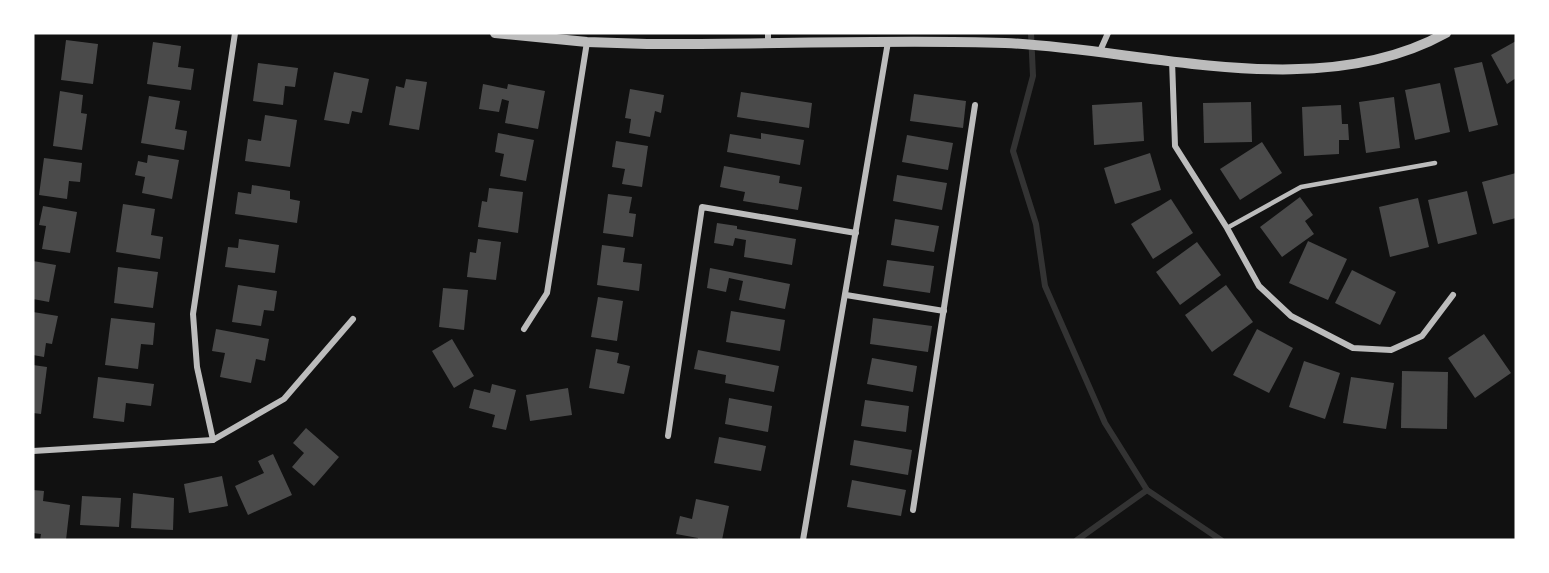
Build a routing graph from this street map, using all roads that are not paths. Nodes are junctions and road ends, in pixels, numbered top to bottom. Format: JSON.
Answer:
{"nodes":[{"id":1,"x":235,"y":33,"type":"edge"},
{"id":2,"x":495,"y":33,"type":"edge"},
{"id":3,"x":1108,"y":33,"type":"edge"},
{"id":4,"x":1446,"y":33,"type":"edge"},
{"id":5,"x":768,"y":38,"type":"edge"},
{"id":6,"x":588,"y":42,"type":"junction"},
{"id":7,"x":888,"y":42,"type":"junction"},
{"id":8,"x":1100,"y":51,"type":"junction"},
{"id":9,"x":1172,"y":59,"type":"junction"},
{"id":10,"x":975,"y":105,"type":"dead end"},
{"id":11,"x":1434,"y":163,"type":"dead end"},
{"id":12,"x":1227,"y":228,"type":"junction"},
{"id":13,"x":856,"y":233,"type":"junction"},
{"id":14,"x":1453,"y":295,"type":"dead end"},
{"id":15,"x":846,"y":296,"type":"junction"},
{"id":16,"x":944,"y":311,"type":"junction"},
{"id":17,"x":353,"y":319,"type":"dead end"},
{"id":18,"x":524,"y":329,"type":"dead end"},
{"id":19,"x":668,"y":436,"type":"dead end"},
{"id":20,"x":213,"y":440,"type":"junction"},
{"id":21,"x":33,"y":451,"type":"edge"},
{"id":22,"x":914,"y":510,"type":"dead end"},
{"id":23,"x":803,"y":540,"type":"edge"}],
"edges":[{"from":1,"to":20,"type":"street"},
{"from":2,"to":6,"type":"street"},
{"from":3,"to":8,"type":"street"},
{"from":4,"to":9,"type":"street"},
{"from":5,"to":6,"type":"street"},
{"from":5,"to":7,"type":"street"},
{"from":6,"to":18,"type":"street"},
{"from":7,"to":8,"type":"street"},
{"from":7,"to":13,"type":"street"},
{"from":8,"to":9,"type":"street"},
{"from":9,"to":12,"type":"street"},
{"from":10,"to":16,"type":"street"},
{"from":11,"to":12,"type":"lane"},
{"from":12,"to":14,"type":"street"},
{"from":13,"to":15,"type":"street"},
{"from":13,"to":19,"type":"street"},
{"from":15,"to":16,"type":"street"},
{"from":15,"to":23,"type":"street"},
{"from":16,"to":22,"type":"street"},
{"from":17,"to":20,"type":"street"},
{"from":20,"to":21,"type":"street"}]}
